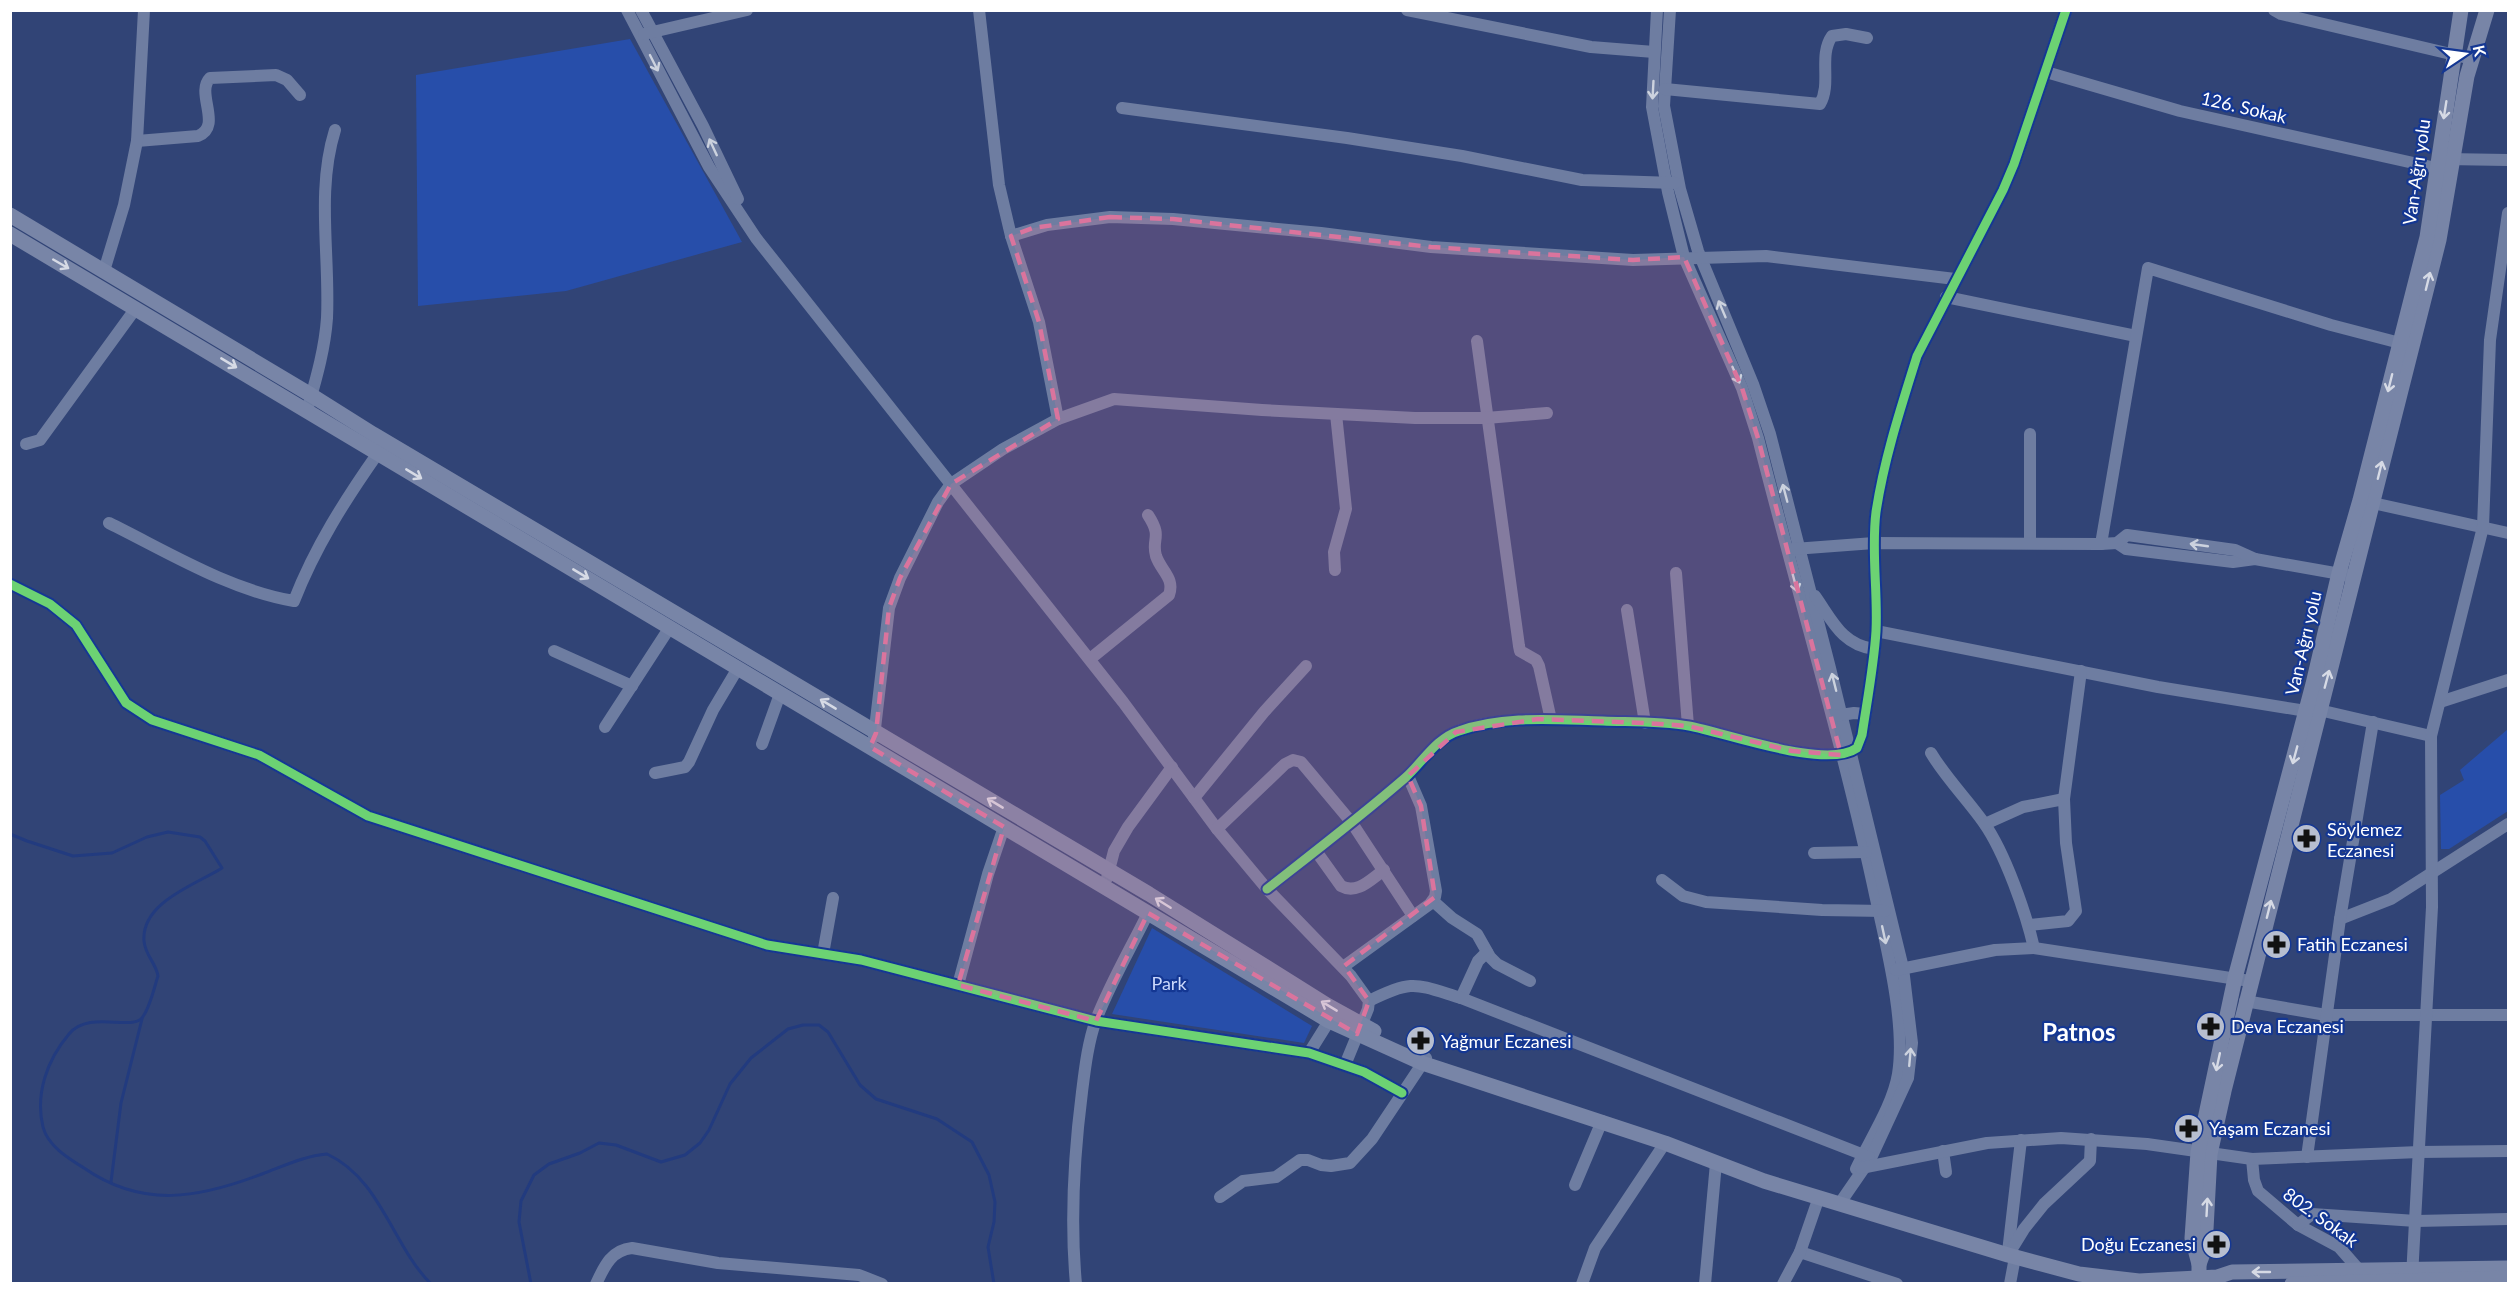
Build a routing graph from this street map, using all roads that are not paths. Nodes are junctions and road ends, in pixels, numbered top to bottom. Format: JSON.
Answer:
{"nodes":[{"id":1,"x":144,"y":10,"type":"edge"},
{"id":2,"x":627,"y":10,"type":"edge"},
{"id":3,"x":640,"y":10,"type":"edge"},
{"id":4,"x":747,"y":10,"type":"edge"},
{"id":5,"x":978,"y":10,"type":"edge"},
{"id":6,"x":1407,"y":10,"type":"edge"},
{"id":7,"x":1658,"y":10,"type":"edge"},
{"id":8,"x":1670,"y":10,"type":"edge"},
{"id":9,"x":2066,"y":10,"type":"edge"},
{"id":10,"x":2274,"y":10,"type":"edge"},
{"id":11,"x":2461,"y":10,"type":"edge"},
{"id":12,"x":2487,"y":10,"type":"edge"},
{"id":13,"x":646,"y":33,"type":"junction"},
{"id":14,"x":1867,"y":38,"type":"dead end"},
{"id":15,"x":1654,"y":52,"type":"junction"},
{"id":16,"x":2454,"y":55,"type":"junction"},
{"id":17,"x":2472,"y":59,"type":"junction"},
{"id":18,"x":2046,"y":72,"type":"junction"},
{"id":19,"x":1665,"y":89,"type":"junction"},
{"id":20,"x":300,"y":95,"type":"dead end"},
{"id":21,"x":1122,"y":108,"type":"dead end"},
{"id":22,"x":334,"y":130,"type":"dead end"},
{"id":23,"x":137,"y":141,"type":"junction"},
{"id":24,"x":2508,"y":160,"type":"edge"},
{"id":25,"x":2442,"y":162,"type":"junction"},
{"id":26,"x":1673,"y":183,"type":"junction"},
{"id":27,"x":2508,"y":213,"type":"edge"},
{"id":28,"x":10,"y":215,"type":"edge"},
{"id":29,"x":10,"y":234,"type":"edge"},
{"id":30,"x":1011,"y":236,"type":"junction"},
{"id":31,"x":1700,"y":256,"type":"junction"},
{"id":32,"x":1684,"y":257,"type":"junction"},
{"id":33,"x":104,"y":271,"type":"junction"},
{"id":34,"x":1955,"y":279,"type":"junction"},
{"id":35,"x":1946,"y":297,"type":"junction"},
{"id":36,"x":136,"y":308,"type":"junction"},
{"id":37,"x":2136,"y":336,"type":"junction"},
{"id":38,"x":1477,"y":341,"type":"dead end"},
{"id":39,"x":2400,"y":343,"type":"junction"},
{"id":40,"x":311,"y":395,"type":"junction"},
{"id":41,"x":307,"y":410,"type":"junction"},
{"id":42,"x":1547,"y":412,"type":"dead end"},
{"id":43,"x":1336,"y":414,"type":"junction"},
{"id":44,"x":1486,"y":418,"type":"junction"},
{"id":45,"x":1058,"y":419,"type":"junction"},
{"id":46,"x":2030,"y":434,"type":"dead end"},
{"id":47,"x":26,"y":444,"type":"dead end"},
{"id":48,"x":378,"y":453,"type":"junction"},
{"id":49,"x":951,"y":484,"type":"junction"},
{"id":50,"x":2366,"y":502,"type":"junction"},
{"id":51,"x":1148,"y":515,"type":"dead end"},
{"id":52,"x":109,"y":523,"type":"dead end"},
{"id":53,"x":2483,"y":527,"type":"junction"},
{"id":54,"x":2508,"y":533,"type":"edge"},
{"id":55,"x":1874,"y":543,"type":"junction"},
{"id":56,"x":2030,"y":543,"type":"junction"},
{"id":57,"x":2101,"y":544,"type":"junction"},
{"id":58,"x":1799,"y":548,"type":"junction"},
{"id":59,"x":1786,"y":550,"type":"junction"},
{"id":60,"x":1335,"y":570,"type":"dead end"},
{"id":61,"x":1676,"y":573,"type":"dead end"},
{"id":62,"x":2347,"y":575,"type":"junction"},
{"id":63,"x":10,"y":584,"type":"edge"},
{"id":64,"x":1810,"y":591,"type":"junction"},
{"id":65,"x":1627,"y":610,"type":"dead end"},
{"id":66,"x":670,"y":627,"type":"junction"},
{"id":67,"x":1876,"y":631,"type":"junction"},
{"id":68,"x":1874,"y":649,"type":"junction"},
{"id":69,"x":554,"y":651,"type":"dead end"},
{"id":70,"x":1090,"y":660,"type":"junction"},
{"id":71,"x":1306,"y":666,"type":"dead end"},
{"id":72,"x":738,"y":668,"type":"junction"},
{"id":73,"x":2081,"y":671,"type":"junction"},
{"id":74,"x":2508,"y":680,"type":"edge"},
{"id":75,"x":632,"y":686,"type":"junction"},
{"id":76,"x":780,"y":693,"type":"junction"},
{"id":77,"x":2440,"y":702,"type":"junction"},
{"id":78,"x":2313,"y":711,"type":"junction"},
{"id":79,"x":1865,"y":714,"type":"junction"},
{"id":80,"x":1836,"y":715,"type":"junction"},
{"id":81,"x":1551,"y":720,"type":"junction"},
{"id":82,"x":2373,"y":722,"type":"junction"},
{"id":83,"x":1645,"y":723,"type":"junction"},
{"id":84,"x":1688,"y":726,"type":"junction"},
{"id":85,"x":605,"y":727,"type":"dead end"},
{"id":86,"x":2431,"y":736,"type":"junction"},
{"id":87,"x":873,"y":740,"type":"junction"},
{"id":88,"x":762,"y":744,"type":"dead end"},
{"id":89,"x":1846,"y":753,"type":"junction"},
{"id":90,"x":1931,"y":753,"type":"dead end"},
{"id":91,"x":1172,"y":767,"type":"junction"},
{"id":92,"x":655,"y":773,"type":"dead end"},
{"id":93,"x":1408,"y":776,"type":"junction"},
{"id":94,"x":1194,"y":798,"type":"junction"},
{"id":95,"x":2064,"y":799,"type":"junction"},
{"id":96,"x":1352,"y":823,"type":"junction"},
{"id":97,"x":1985,"y":824,"type":"junction"},
{"id":98,"x":2508,"y":824,"type":"edge"},
{"id":99,"x":1004,"y":827,"type":"junction"},
{"id":100,"x":1217,"y":829,"type":"junction"},
{"id":101,"x":1316,"y":851,"type":"junction"},
{"id":102,"x":1866,"y":852,"type":"junction"},
{"id":103,"x":1814,"y":853,"type":"dead end"},
{"id":104,"x":1384,"y":870,"type":"junction"},
{"id":105,"x":1110,"y":871,"type":"junction"},
{"id":106,"x":2432,"y":872,"type":"junction"},
{"id":107,"x":1662,"y":880,"type":"dead end"},
{"id":108,"x":1104,"y":887,"type":"junction"},
{"id":109,"x":1267,"y":889,"type":"junction"},
{"id":110,"x":833,"y":898,"type":"dead end"},
{"id":111,"x":1433,"y":901,"type":"junction"},
{"id":112,"x":1884,"y":911,"type":"junction"},
{"id":113,"x":1148,"y":913,"type":"junction"},
{"id":114,"x":1413,"y":916,"type":"junction"},
{"id":115,"x":2340,"y":919,"type":"junction"},
{"id":116,"x":2029,"y":925,"type":"junction"},
{"id":117,"x":2034,"y":948,"type":"junction"},
{"id":118,"x":1486,"y":952,"type":"junction"},
{"id":119,"x":823,"y":954,"type":"junction"},
{"id":120,"x":1343,"y":967,"type":"junction"},
{"id":121,"x":1897,"y":969,"type":"junction"},
{"id":122,"x":2243,"y":980,"type":"junction"},
{"id":123,"x":1530,"y":981,"type":"dead end"},
{"id":124,"x":958,"y":985,"type":"junction"},
{"id":125,"x":1461,"y":998,"type":"junction"},
{"id":126,"x":1369,"y":1001,"type":"junction"},
{"id":127,"x":2245,"y":1001,"type":"junction"},
{"id":128,"x":2427,"y":1014,"type":"junction"},
{"id":129,"x":2326,"y":1015,"type":"junction"},
{"id":130,"x":2508,"y":1015,"type":"edge"},
{"id":131,"x":1096,"y":1021,"type":"junction"},
{"id":132,"x":1329,"y":1021,"type":"junction"},
{"id":133,"x":1360,"y":1029,"type":"junction"},
{"id":134,"x":1309,"y":1053,"type":"junction"},
{"id":135,"x":1424,"y":1060,"type":"junction"},
{"id":136,"x":1345,"y":1065,"type":"junction"},
{"id":137,"x":1402,"y":1093,"type":"junction"},
{"id":138,"x":1602,"y":1121,"type":"junction"},
{"id":139,"x":2091,"y":1139,"type":"junction"},
{"id":140,"x":2021,"y":1140,"type":"junction"},
{"id":141,"x":1665,"y":1143,"type":"junction"},
{"id":142,"x":1943,"y":1151,"type":"junction"},
{"id":143,"x":2508,"y":1151,"type":"edge"},
{"id":144,"x":2419,"y":1152,"type":"junction"},
{"id":145,"x":2204,"y":1153,"type":"junction"},
{"id":146,"x":2307,"y":1157,"type":"junction"},
{"id":147,"x":2252,"y":1158,"type":"junction"},
{"id":148,"x":1716,"y":1163,"type":"junction"},
{"id":149,"x":1863,"y":1163,"type":"junction"},
{"id":150,"x":1946,"y":1172,"type":"dead end"},
{"id":151,"x":1575,"y":1185,"type":"dead end"},
{"id":152,"x":1220,"y":1197,"type":"dead end"},
{"id":153,"x":1819,"y":1197,"type":"junction"},
{"id":154,"x":1840,"y":1203,"type":"junction"},
{"id":155,"x":2508,"y":1219,"type":"edge"},
{"id":156,"x":2416,"y":1221,"type":"junction"},
{"id":157,"x":2298,"y":1225,"type":"junction"},
{"id":158,"x":1800,"y":1252,"type":"junction"},
{"id":159,"x":2011,"y":1256,"type":"junction"},
{"id":160,"x":2508,"y":1268,"type":"edge"},
{"id":161,"x":2360,"y":1271,"type":"junction"},
{"id":162,"x":2199,"y":1275,"type":"edge"},
{"id":163,"x":2412,"y":1275,"type":"junction"},
{"id":164,"x":2217,"y":1276,"type":"junction"},
{"id":165,"x":2508,"y":1278,"type":"edge"},
{"id":166,"x":2332,"y":1279,"type":"edge"},
{"id":167,"x":2458,"y":1281,"type":"edge"},
{"id":168,"x":596,"y":1284,"type":"edge"},
{"id":169,"x":882,"y":1284,"type":"edge"},
{"id":170,"x":1076,"y":1284,"type":"edge"},
{"id":171,"x":1581,"y":1284,"type":"edge"},
{"id":172,"x":1705,"y":1284,"type":"edge"},
{"id":173,"x":1783,"y":1284,"type":"edge"},
{"id":174,"x":1897,"y":1284,"type":"edge"},
{"id":175,"x":2010,"y":1284,"type":"edge"},
{"id":176,"x":2232,"y":1284,"type":"edge"},
{"id":177,"x":2292,"y":1284,"type":"edge"}],
"edges":[{"from":1,"to":23,"type":"street"},
{"from":2,"to":13,"type":"street"},
{"from":3,"to":13,"type":"street"},
{"from":4,"to":13,"type":"street"},
{"from":5,"to":30,"type":"street"},
{"from":6,"to":15,"type":"street"},
{"from":7,"to":15,"type":"street"},
{"from":8,"to":19,"type":"street"},
{"from":9,"to":18,"type":"street"},
{"from":10,"to":16,"type":"street"},
{"from":11,"to":16,"type":"main road","name":"Van-Ağrı yolu"},
{"from":12,"to":17,"type":"main road"},
{"from":13,"to":49,"type":"street"},
{"from":14,"to":19,"type":"street"},
{"from":15,"to":26,"type":"street","one_way":true},
{"from":16,"to":17,"type":"street"},
{"from":16,"to":25,"type":"main road","name":"Van-Ağrı yolu","one_way":true},
{"from":17,"to":25,"type":"main road"},
{"from":18,"to":25,"type":"street","name":"126. Sokak"},
{"from":18,"to":34,"type":"street"},
{"from":19,"to":26,"type":"street"},
{"from":20,"to":23,"type":"street"},
{"from":21,"to":26,"type":"street"},
{"from":22,"to":40,"type":"street"},
{"from":23,"to":33,"type":"street"},
{"from":24,"to":25,"type":"street","name":"126. Sokak"},
{"from":25,"to":39,"type":"main road","name":"Van-Ağrı yolu"},
{"from":50,"to":25,"type":"main road","one_way":true},
{"from":26,"to":31,"type":"street"},
{"from":26,"to":32,"type":"street"},
{"from":27,"to":53,"type":"street"},
{"from":28,"to":33,"type":"main road"},
{"from":29,"to":36,"type":"main road","one_way":true},
{"from":30,"to":32,"type":"street"},
{"from":30,"to":45,"type":"street"},
{"from":31,"to":32,"type":"street"},
{"from":31,"to":34,"type":"street"},
{"from":58,"to":31,"type":"street","one_way":true},
{"from":32,"to":59,"type":"street","one_way":true},
{"from":33,"to":40,"type":"main road"},
{"from":34,"to":35,"type":"street"},
{"from":35,"to":37,"type":"street"},
{"from":35,"to":55,"type":"street"},
{"from":36,"to":41,"type":"main road","one_way":true},
{"from":36,"to":47,"type":"street"},
{"from":37,"to":39,"type":"street"},
{"from":37,"to":57,"type":"street"},
{"from":38,"to":44,"type":"street"},
{"from":39,"to":50,"type":"main road","name":"Van-Ağrı yolu","one_way":true},
{"from":40,"to":41,"type":"street"},
{"from":87,"to":40,"type":"main road","one_way":true},
{"from":41,"to":48,"type":"main road"},
{"from":42,"to":44,"type":"street"},
{"from":43,"to":44,"type":"street"},
{"from":43,"to":45,"type":"street"},
{"from":43,"to":60,"type":"street"},
{"from":44,"to":81,"type":"street"},
{"from":45,"to":49,"type":"street"},
{"from":46,"to":56,"type":"street"},
{"from":48,"to":52,"type":"street"},
{"from":48,"to":66,"type":"main road","one_way":true},
{"from":49,"to":70,"type":"street"},
{"from":49,"to":87,"type":"street"},
{"from":50,"to":53,"type":"street"},
{"from":50,"to":62,"type":"main road","name":"Van-Ağrı yolu"},
{"from":51,"to":70,"type":"street"},
{"from":53,"to":54,"type":"street"},
{"from":53,"to":77,"type":"street"},
{"from":55,"to":56,"type":"street"},
{"from":55,"to":58,"type":"street"},
{"from":55,"to":67,"type":"street"},
{"from":56,"to":57,"type":"street"},
{"from":57,"to":62,"type":"street"},
{"from":58,"to":59,"type":"street"},
{"from":58,"to":64,"type":"street"},
{"from":59,"to":80,"type":"street","one_way":true},
{"from":61,"to":84,"type":"street"},
{"from":62,"to":78,"type":"main road","name":"Van-Ağrı yolu"},
{"from":63,"to":119,"type":"street"},
{"from":64,"to":68,"type":"street"},
{"from":80,"to":64,"type":"street","one_way":true},
{"from":65,"to":83,"type":"street"},
{"from":66,"to":72,"type":"main road"},
{"from":66,"to":75,"type":"street"},
{"from":67,"to":68,"type":"street"},
{"from":67,"to":73,"type":"street"},
{"from":68,"to":79,"type":"street"},
{"from":69,"to":75,"type":"street"},
{"from":70,"to":91,"type":"street"},
{"from":71,"to":94,"type":"street"},
{"from":72,"to":76,"type":"main road"},
{"from":72,"to":92,"type":"street"},
{"from":73,"to":78,"type":"street"},
{"from":73,"to":95,"type":"street"},
{"from":74,"to":77,"type":"street"},
{"from":75,"to":85,"type":"street"},
{"from":76,"to":87,"type":"main road"},
{"from":76,"to":88,"type":"street"},
{"from":77,"to":86,"type":"street"},
{"from":78,"to":82,"type":"street"},
{"from":78,"to":122,"type":"main road","name":"Van-Ağrı yolu"},
{"from":79,"to":80,"type":"street"},
{"from":79,"to":89,"type":"street"},
{"from":80,"to":89,"type":"street"},
{"from":81,"to":83,"type":"street"},
{"from":81,"to":93,"type":"street"},
{"from":82,"to":86,"type":"street"},
{"from":82,"to":115,"type":"street"},
{"from":83,"to":84,"type":"street"},
{"from":84,"to":89,"type":"street"},
{"from":86,"to":106,"type":"street"},
{"from":87,"to":99,"type":"main road"},
{"from":105,"to":87,"type":"main road","one_way":true},
{"from":89,"to":102,"type":"street"},
{"from":89,"to":112,"type":"street"},
{"from":90,"to":97,"type":"street"},
{"from":91,"to":94,"type":"street"},
{"from":91,"to":105,"type":"street"},
{"from":93,"to":96,"type":"street"},
{"from":93,"to":111,"type":"street"},
{"from":94,"to":100,"type":"street"},
{"from":95,"to":97,"type":"street"},
{"from":95,"to":116,"type":"street"},
{"from":96,"to":100,"type":"street"},
{"from":96,"to":101,"type":"street"},
{"from":96,"to":104,"type":"street"},
{"from":97,"to":116,"type":"street"},
{"from":98,"to":106,"type":"street"},
{"from":99,"to":108,"type":"main road"},
{"from":99,"to":124,"type":"street"},
{"from":100,"to":109,"type":"street"},
{"from":101,"to":104,"type":"street"},
{"from":101,"to":109,"type":"street"},
{"from":102,"to":103,"type":"street"},
{"from":102,"to":112,"type":"street"},
{"from":104,"to":114,"type":"street"},
{"from":105,"to":108,"type":"street"},
{"from":133,"to":105,"type":"main road","one_way":true},
{"from":106,"to":115,"type":"street"},
{"from":106,"to":128,"type":"street"},
{"from":107,"to":112,"type":"street"},
{"from":108,"to":113,"type":"main road"},
{"from":109,"to":120,"type":"street"},
{"from":110,"to":119,"type":"street"},
{"from":111,"to":114,"type":"street"},
{"from":111,"to":118,"type":"street"},
{"from":112,"to":121,"type":"street"},
{"from":113,"to":131,"type":"street"},
{"from":113,"to":132,"type":"main road"},
{"from":114,"to":120,"type":"street"},
{"from":115,"to":129,"type":"street"},
{"from":116,"to":117,"type":"street"},
{"from":117,"to":121,"type":"street"},
{"from":117,"to":122,"type":"street"},
{"from":118,"to":123,"type":"street"},
{"from":118,"to":125,"type":"street"},
{"from":119,"to":124,"type":"street"},
{"from":120,"to":126,"type":"street"},
{"from":121,"to":149,"type":"street"},
{"from":122,"to":127,"type":"main road"},
{"from":122,"to":145,"type":"main road","name":"Van-Ağrı yolu","one_way":true},
{"from":124,"to":131,"type":"street"},
{"from":125,"to":126,"type":"street"},
{"from":125,"to":149,"type":"street"},
{"from":126,"to":133,"type":"street"},
{"from":127,"to":129,"type":"street"},
{"from":127,"to":145,"type":"main road"},
{"from":128,"to":129,"type":"street"},
{"from":128,"to":130,"type":"street"},
{"from":128,"to":144,"type":"street"},
{"from":129,"to":146,"type":"street"},
{"from":131,"to":134,"type":"street"},
{"from":131,"to":170,"type":"street"},
{"from":132,"to":133,"type":"main road"},
{"from":132,"to":134,"type":"street"},
{"from":133,"to":135,"type":"main road"},
{"from":133,"to":136,"type":"street"},
{"from":134,"to":136,"type":"street"},
{"from":135,"to":137,"type":"street"},
{"from":135,"to":138,"type":"main road"},
{"from":136,"to":137,"type":"street"},
{"from":137,"to":152,"type":"street"},
{"from":138,"to":141,"type":"main road"},
{"from":138,"to":151,"type":"street"},
{"from":139,"to":140,"type":"street"},
{"from":139,"to":145,"type":"street"},
{"from":139,"to":159,"type":"street"},
{"from":140,"to":142,"type":"street"},
{"from":140,"to":159,"type":"street"},
{"from":141,"to":148,"type":"main road"},
{"from":141,"to":171,"type":"street"},
{"from":142,"to":149,"type":"street"},
{"from":142,"to":150,"type":"street"},
{"from":143,"to":144,"type":"street"},
{"from":144,"to":146,"type":"street"},
{"from":144,"to":156,"type":"street"},
{"from":145,"to":147,"type":"street"},
{"from":145,"to":162,"type":"main road","name":"Van-Ağrı yolu"},
{"from":146,"to":147,"type":"street"},
{"from":147,"to":157,"type":"street","name":"802. Sokak"},
{"from":148,"to":153,"type":"main road"},
{"from":148,"to":172,"type":"street"},
{"from":149,"to":154,"type":"street"},
{"from":153,"to":154,"type":"main road"},
{"from":153,"to":158,"type":"street"},
{"from":154,"to":159,"type":"main road"},
{"from":155,"to":156,"type":"street"},
{"from":156,"to":157,"type":"street"},
{"from":156,"to":163,"type":"street"},
{"from":157,"to":161,"type":"street","name":"802. Sokak"},
{"from":158,"to":173,"type":"street"},
{"from":158,"to":174,"type":"street"},
{"from":159,"to":162,"type":"main road"},
{"from":159,"to":175,"type":"street"},
{"from":160,"to":163,"type":"main road"},
{"from":161,"to":163,"type":"main road"},
{"from":161,"to":166,"type":"main road"},
{"from":162,"to":164,"type":"main road"},
{"from":163,"to":166,"type":"main road"},
{"from":163,"to":167,"type":"main road"},
{"from":166,"to":164,"type":"main road","one_way":true},
{"from":164,"to":176,"type":"main road"},
{"from":165,"to":167,"type":"main road"},
{"from":166,"to":177,"type":"main road"},
{"from":168,"to":169,"type":"street"}]}
